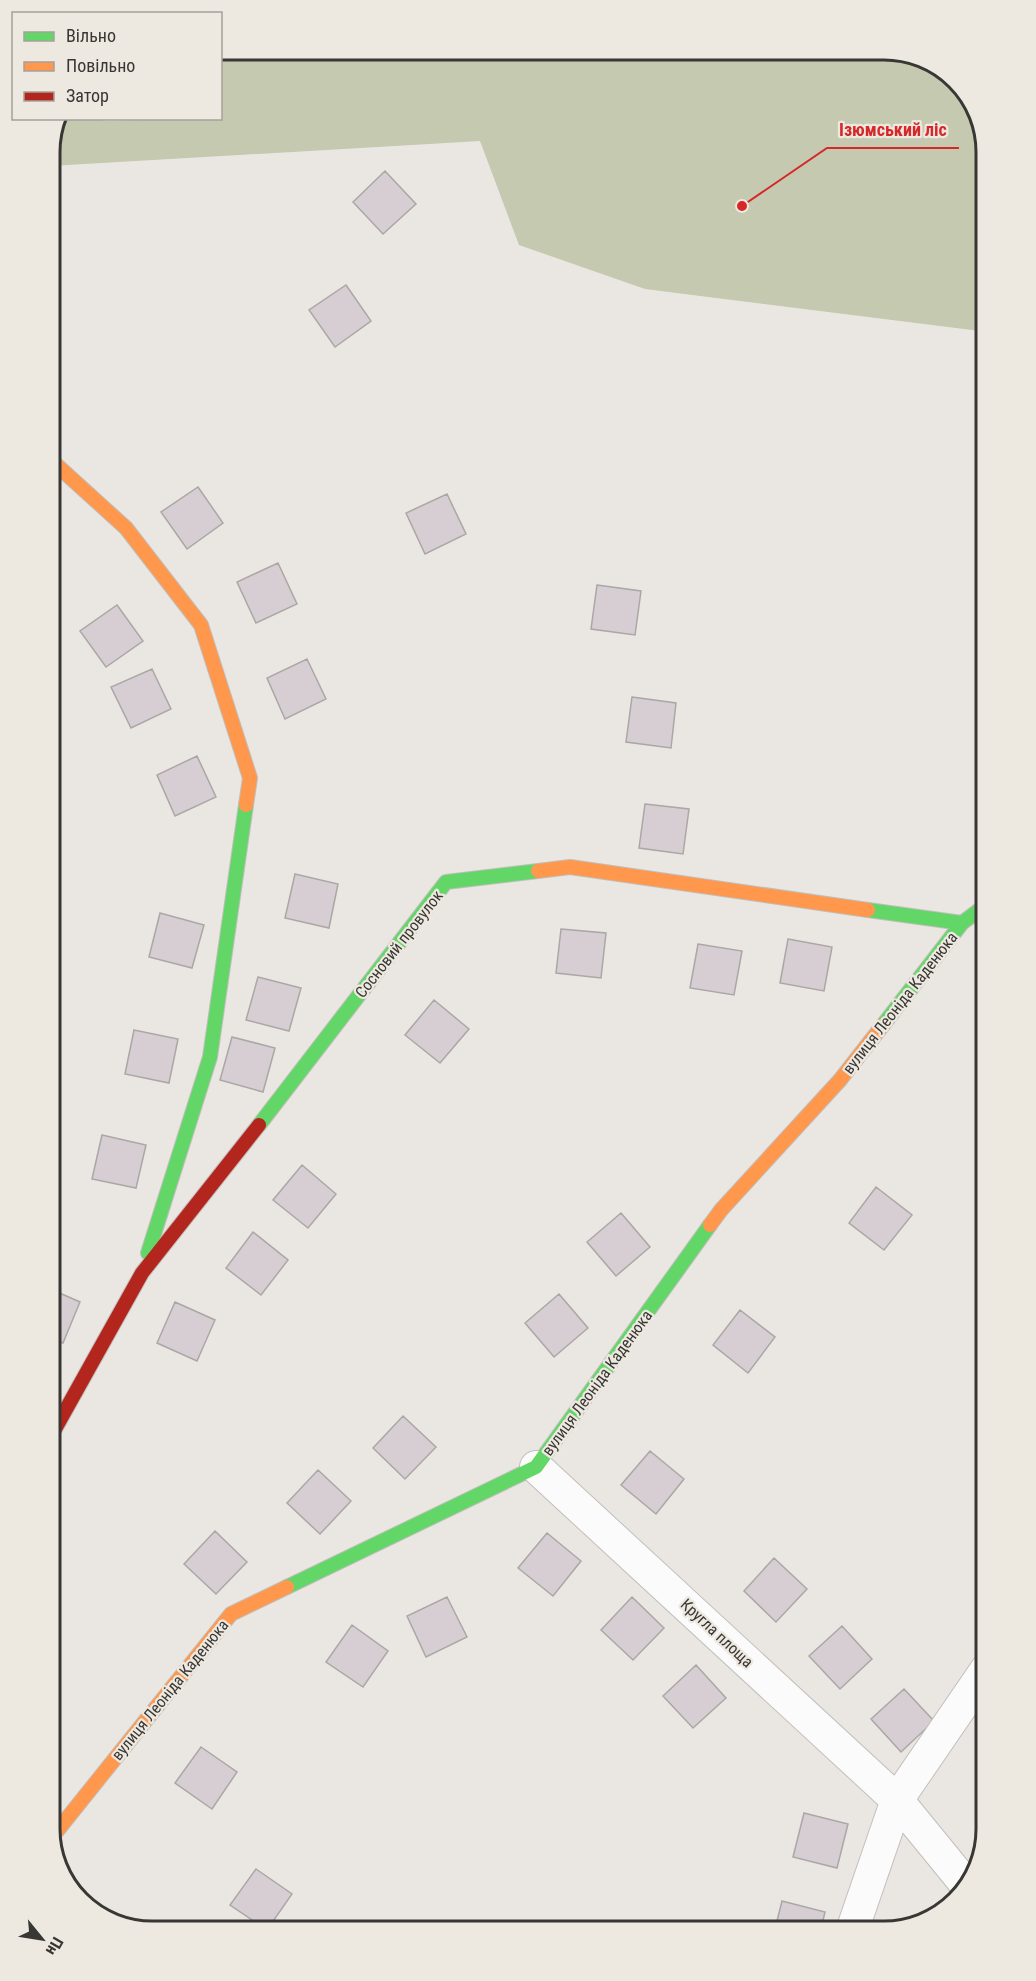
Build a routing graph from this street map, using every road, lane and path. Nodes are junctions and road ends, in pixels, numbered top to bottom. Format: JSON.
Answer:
{"nodes":[{"id":1,"x":60,"y":468,"type":"edge"},
{"id":2,"x":976,"y":912,"type":"edge"},
{"id":3,"x":962,"y":923,"type":"junction"},
{"id":4,"x":142,"y":1273,"type":"junction"},
{"id":5,"x":60,"y":1420,"type":"edge"},
{"id":6,"x":536,"y":1467,"type":"junction"},
{"id":7,"x":976,"y":1685,"type":"edge"},
{"id":8,"x":897,"y":1800,"type":"junction"},
{"id":9,"x":60,"y":1828,"type":"edge"},
{"id":10,"x":961,"y":1879,"type":"edge"},
{"id":11,"x":855,"y":1921,"type":"edge"}],
"edges":[{"from":1,"to":4,"type":"street","name":"Сосновий провулок"},
{"from":2,"to":3,"type":"street","name":"вулиця Леоніда Каденюка"},
{"from":3,"to":4,"type":"street","name":"Сосновий провулок"},
{"from":3,"to":6,"type":"street","name":"вулиця Леоніда Каденюка"},
{"from":4,"to":5,"type":"street","name":"Сосновий провулок"},
{"from":6,"to":8,"type":"street","name":"Кругла площа"},
{"from":6,"to":9,"type":"street","name":"вулиця Леоніда Каденюка"},
{"from":7,"to":8,"type":"street"},
{"from":8,"to":10,"type":"street","name":"Кругла площа"},
{"from":8,"to":11,"type":"street"}]}
